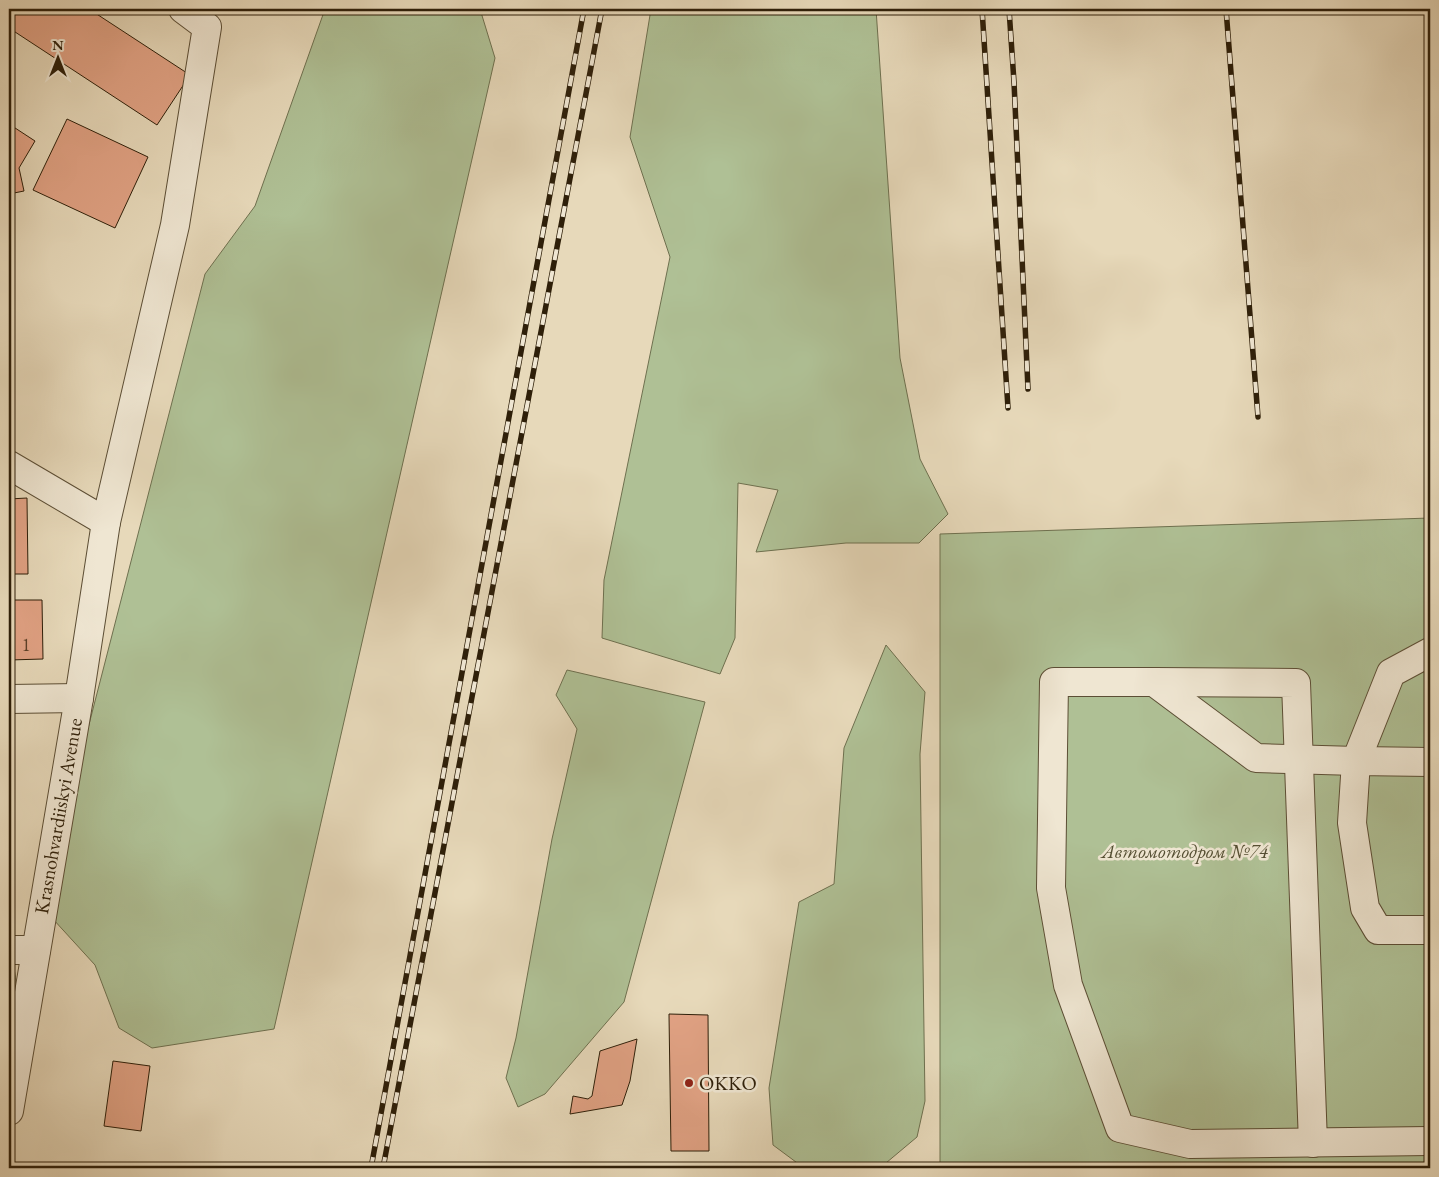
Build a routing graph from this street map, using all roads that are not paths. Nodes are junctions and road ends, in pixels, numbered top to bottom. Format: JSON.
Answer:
{"nodes":[{"id":1,"x":183,"y":9,"type":"edge"},
{"id":2,"x":9,"y":466,"type":"edge"},
{"id":3,"x":106,"y":522,"type":"junction"},
{"id":4,"x":1426,"y":657,"type":"edge"},
{"id":5,"x":1154,"y":682,"type":"junction"},
{"id":6,"x":9,"y":698,"type":"edge"},
{"id":7,"x":78,"y":698,"type":"junction"},
{"id":8,"x":1300,"y":760,"type":"junction"},
{"id":9,"x":1356,"y":761,"type":"junction"},
{"id":10,"x":1430,"y":762,"type":"edge"},
{"id":11,"x":1430,"y":930,"type":"edge"},
{"id":12,"x":9,"y":950,"type":"edge"},
{"id":13,"x":36,"y":950,"type":"junction"},
{"id":14,"x":9,"y":1111,"type":"edge"},
{"id":15,"x":1430,"y":1141,"type":"edge"},
{"id":16,"x":1313,"y":1142,"type":"junction"}],
"edges":[{"from":1,"to":3,"type":"street","name":"Krasnohvardiiskyi Avenue"},
{"from":2,"to":3,"type":"street"},
{"from":3,"to":7,"type":"street","name":"Krasnohvardiiskyi Avenue"},
{"from":4,"to":9,"type":"street"},
{"from":5,"to":8,"type":"street"},
{"from":5,"to":8,"type":"street"},
{"from":5,"to":16,"type":"street"},
{"from":6,"to":7,"type":"street"},
{"from":7,"to":13,"type":"street","name":"Krasnohvardiiskyi Avenue"},
{"from":8,"to":9,"type":"street"},
{"from":8,"to":16,"type":"street"},
{"from":9,"to":10,"type":"street"},
{"from":9,"to":11,"type":"street"},
{"from":12,"to":13,"type":"street"},
{"from":13,"to":14,"type":"street","name":"Krasnohvardiiskyi Avenue"},
{"from":15,"to":16,"type":"street"}]}
